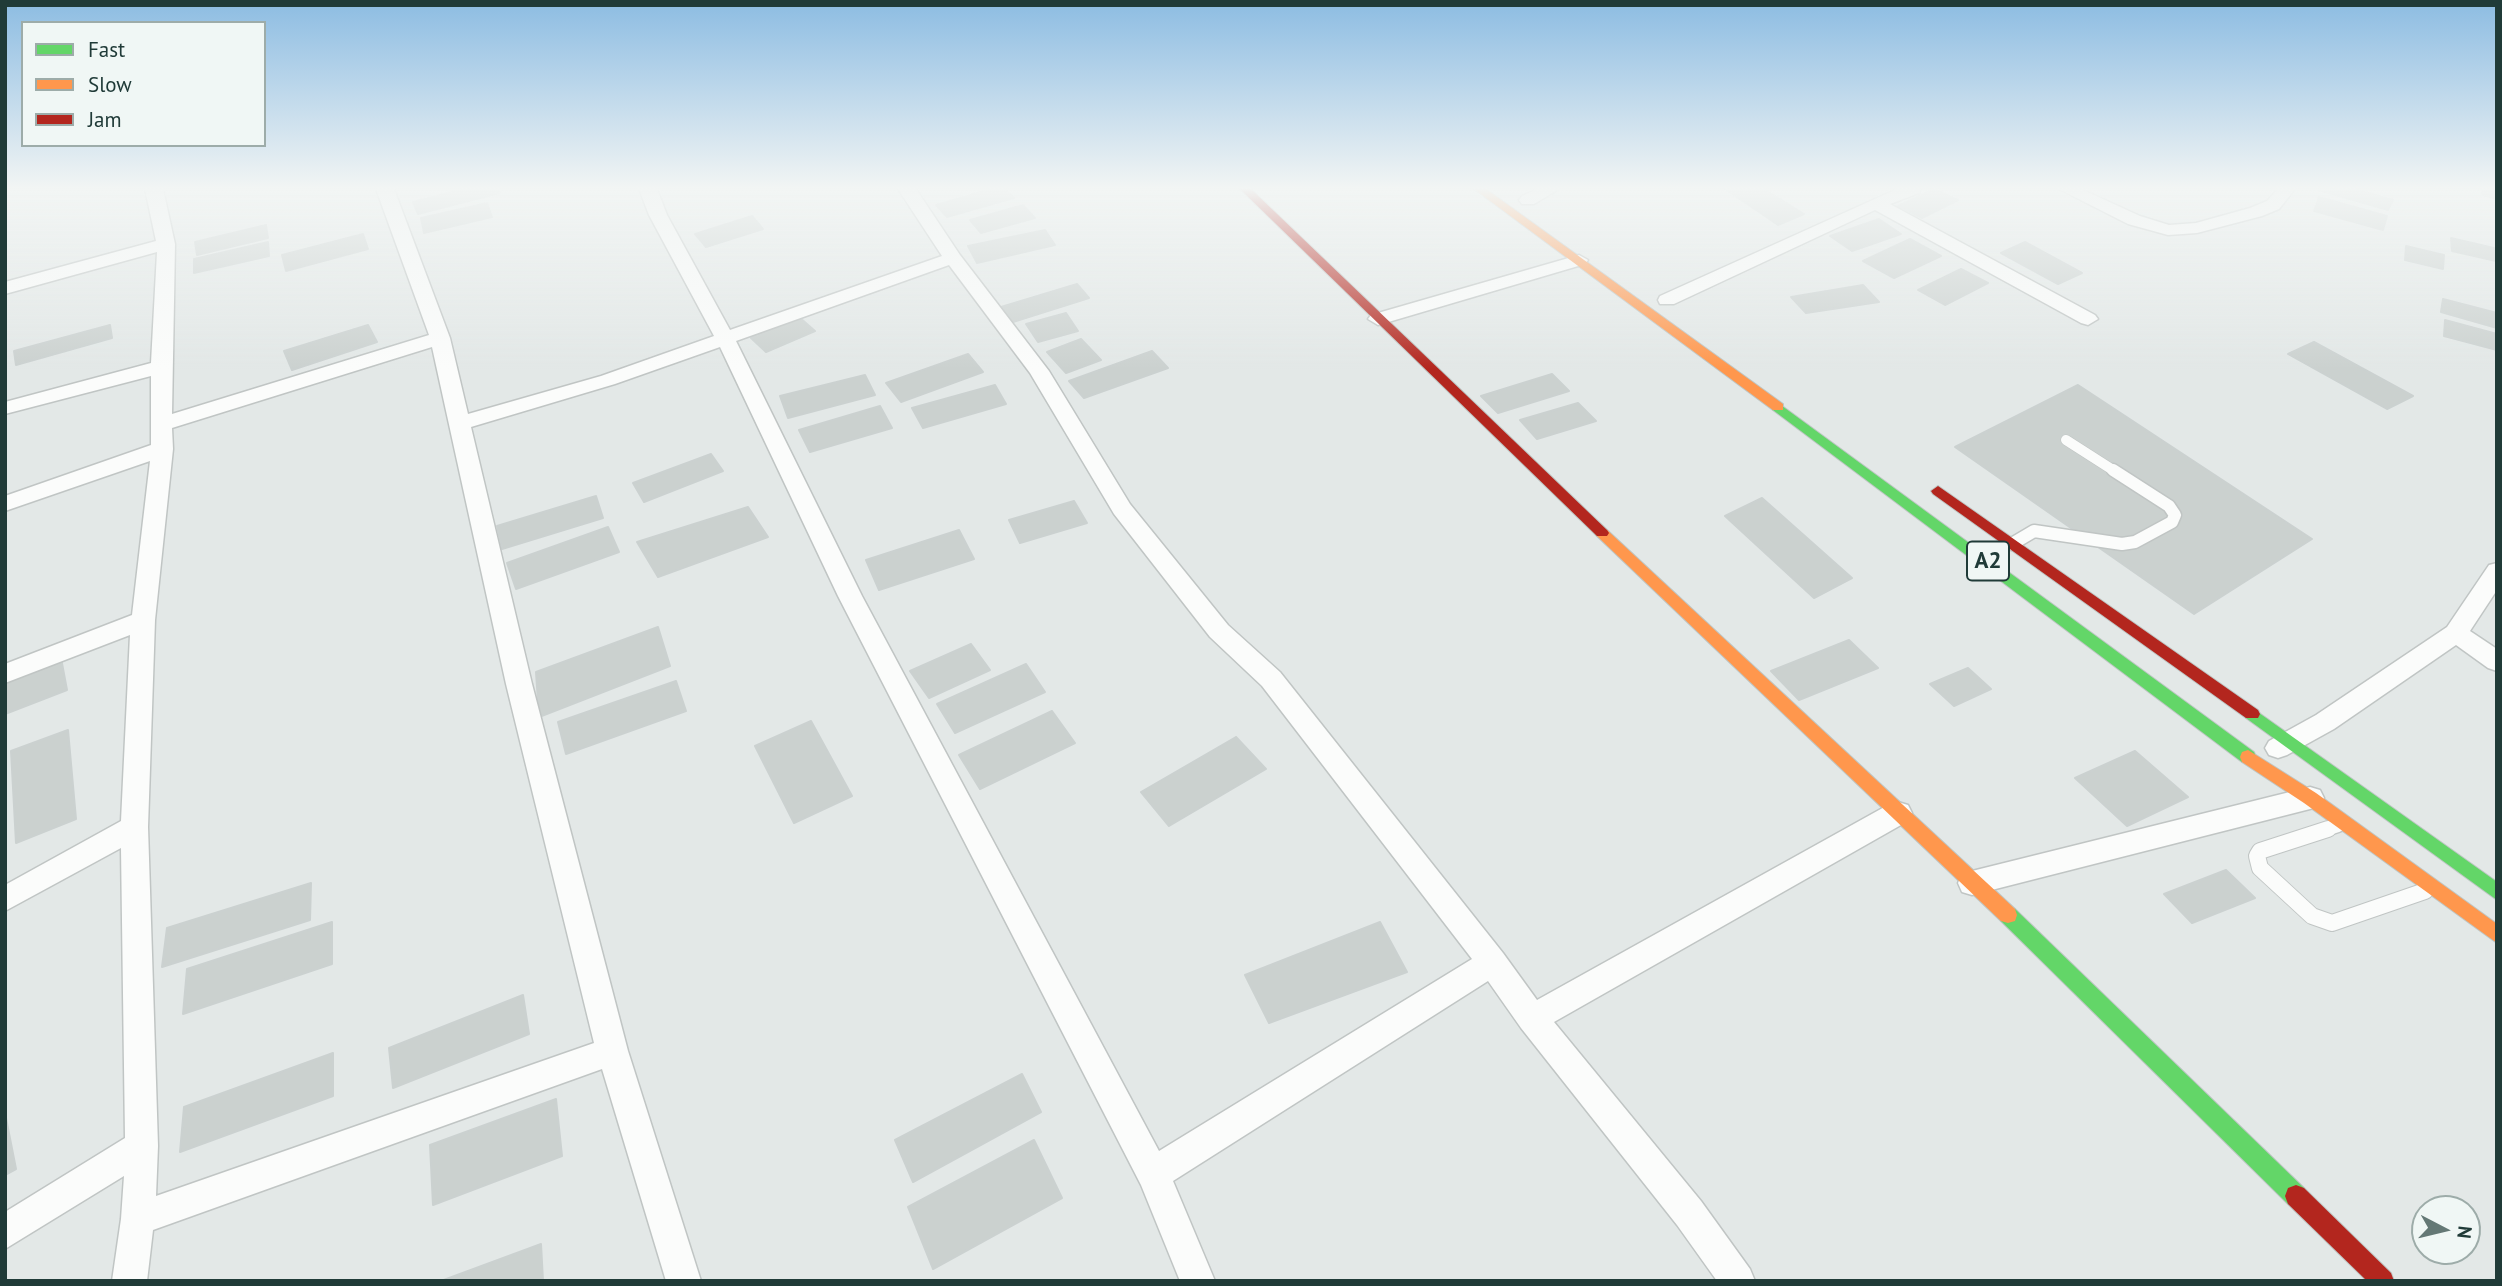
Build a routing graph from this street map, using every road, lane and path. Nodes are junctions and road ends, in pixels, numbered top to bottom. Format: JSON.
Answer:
{"nodes":[{"id":1,"x":148,"y":249,"type":"edge"},
{"id":2,"x":166,"y":249,"type":"edge"},
{"id":3,"x":407,"y":249,"type":"edge"},
{"id":4,"x":677,"y":249,"type":"edge"},
{"id":5,"x":947,"y":249,"type":"edge"},
{"id":6,"x":1306,"y":249,"type":"edge"},
{"id":7,"x":1563,"y":249,"type":"edge"},
{"id":8,"x":1777,"y":249,"type":"edge"},
{"id":9,"x":1960,"y":249,"type":"edge"},
{"id":10,"x":953,"y":258,"type":"junction"},
{"id":11,"x":1578,"y":260,"type":"junction"},
{"id":12,"x":5,"y":288,"type":"edge"},
{"id":13,"x":1667,"y":300,"type":"dead end"},
{"id":14,"x":1378,"y":319,"type":"junction"},
{"id":15,"x":2088,"y":319,"type":"dead end"},
{"id":16,"x":440,"y":338,"type":"junction"},
{"id":17,"x":726,"y":340,"type":"junction"},
{"id":18,"x":161,"y":367,"type":"junction"},
{"id":19,"x":5,"y":408,"type":"edge"},
{"id":20,"x":458,"y":424,"type":"junction"},
{"id":21,"x":162,"y":437,"type":"junction"},
{"id":22,"x":2066,"y":440,"type":"dead end"},
{"id":23,"x":1925,"y":482,"type":"dead end"},
{"id":24,"x":5,"y":504,"type":"edge"},
{"id":25,"x":2011,"y":544,"type":"junction"},
{"id":26,"x":2496,"y":572,"type":"edge"},
{"id":27,"x":144,"y":620,"type":"junction"},
{"id":28,"x":2456,"y":633,"type":"junction"},
{"id":29,"x":2497,"y":662,"type":"edge"},
{"id":30,"x":5,"y":674,"type":"edge"},
{"id":31,"x":2290,"y":741,"type":"junction"},
{"id":32,"x":2253,"y":761,"type":"junction"},
{"id":33,"x":2310,"y":798,"type":"junction"},
{"id":34,"x":1898,"y":813,"type":"junction"},
{"id":35,"x":2344,"y":823,"type":"junction"},
{"id":36,"x":134,"y":827,"type":"junction"},
{"id":37,"x":1972,"y":883,"type":"junction"},
{"id":38,"x":2433,"y":889,"type":"junction"},
{"id":39,"x":2497,"y":892,"type":"edge"},
{"id":40,"x":5,"y":899,"type":"edge"},
{"id":41,"x":2497,"y":935,"type":"edge"},
{"id":42,"x":1492,"y":962,"type":"junction"},
{"id":43,"x":1532,"y":1018,"type":"junction"},
{"id":44,"x":612,"y":1051,"type":"junction"},
{"id":45,"x":142,"y":1146,"type":"junction"},
{"id":46,"x":1153,"y":1174,"type":"junction"},
{"id":47,"x":138,"y":1219,"type":"junction"},
{"id":48,"x":5,"y":1232,"type":"edge"},
{"id":49,"x":129,"y":1281,"type":"edge"},
{"id":50,"x":684,"y":1281,"type":"edge"},
{"id":51,"x":1198,"y":1281,"type":"edge"},
{"id":52,"x":1738,"y":1281,"type":"edge"},
{"id":53,"x":2384,"y":1281,"type":"edge"}],
"edges":[{"from":1,"to":12,"type":"street"},
{"from":2,"to":18,"type":"street"},
{"from":3,"to":16,"type":"street"},
{"from":4,"to":17,"type":"street"},
{"from":5,"to":10,"type":"street"},
{"from":6,"to":14,"type":"main road"},
{"from":7,"to":11,"type":"main road","number":"A2"},
{"from":8,"to":13,"type":"street"},
{"from":9,"to":15,"type":"street"},
{"from":10,"to":17,"type":"street"},
{"from":10,"to":42,"type":"street"},
{"from":11,"to":14,"type":"street"},
{"from":11,"to":32,"type":"main road","number":"A2"},
{"from":14,"to":34,"type":"main road"},
{"from":16,"to":20,"type":"street"},
{"from":16,"to":21,"type":"street"},
{"from":17,"to":20,"type":"street"},
{"from":17,"to":46,"type":"street"},
{"from":18,"to":19,"type":"street"},
{"from":18,"to":21,"type":"street"},
{"from":20,"to":44,"type":"street"},
{"from":21,"to":24,"type":"street"},
{"from":21,"to":27,"type":"street"},
{"from":22,"to":25,"type":"lane"},
{"from":23,"to":25,"type":"main road","number":"A2"},
{"from":25,"to":31,"type":"main road","number":"A2"},
{"from":26,"to":28,"type":"street"},
{"from":27,"to":30,"type":"street"},
{"from":27,"to":36,"type":"street"},
{"from":28,"to":29,"type":"street"},
{"from":28,"to":31,"type":"street"},
{"from":31,"to":32,"type":"street"},
{"from":31,"to":39,"type":"main road","number":"A2"},
{"from":32,"to":33,"type":"main road","number":"A2"},
{"from":33,"to":35,"type":"main road","number":"A2"},
{"from":33,"to":37,"type":"street"},
{"from":34,"to":37,"type":"main road"},
{"from":34,"to":43,"type":"street"},
{"from":35,"to":38,"type":"main road","number":"A2"},
{"from":35,"to":38,"type":"lane"},
{"from":36,"to":40,"type":"street"},
{"from":36,"to":45,"type":"street"},
{"from":37,"to":53,"type":"main road"},
{"from":38,"to":41,"type":"main road","number":"A2"},
{"from":42,"to":43,"type":"street"},
{"from":42,"to":46,"type":"street"},
{"from":43,"to":52,"type":"street"},
{"from":44,"to":47,"type":"street"},
{"from":44,"to":50,"type":"street"},
{"from":45,"to":47,"type":"street"},
{"from":45,"to":48,"type":"street"},
{"from":46,"to":51,"type":"street"},
{"from":47,"to":49,"type":"street"}]}
